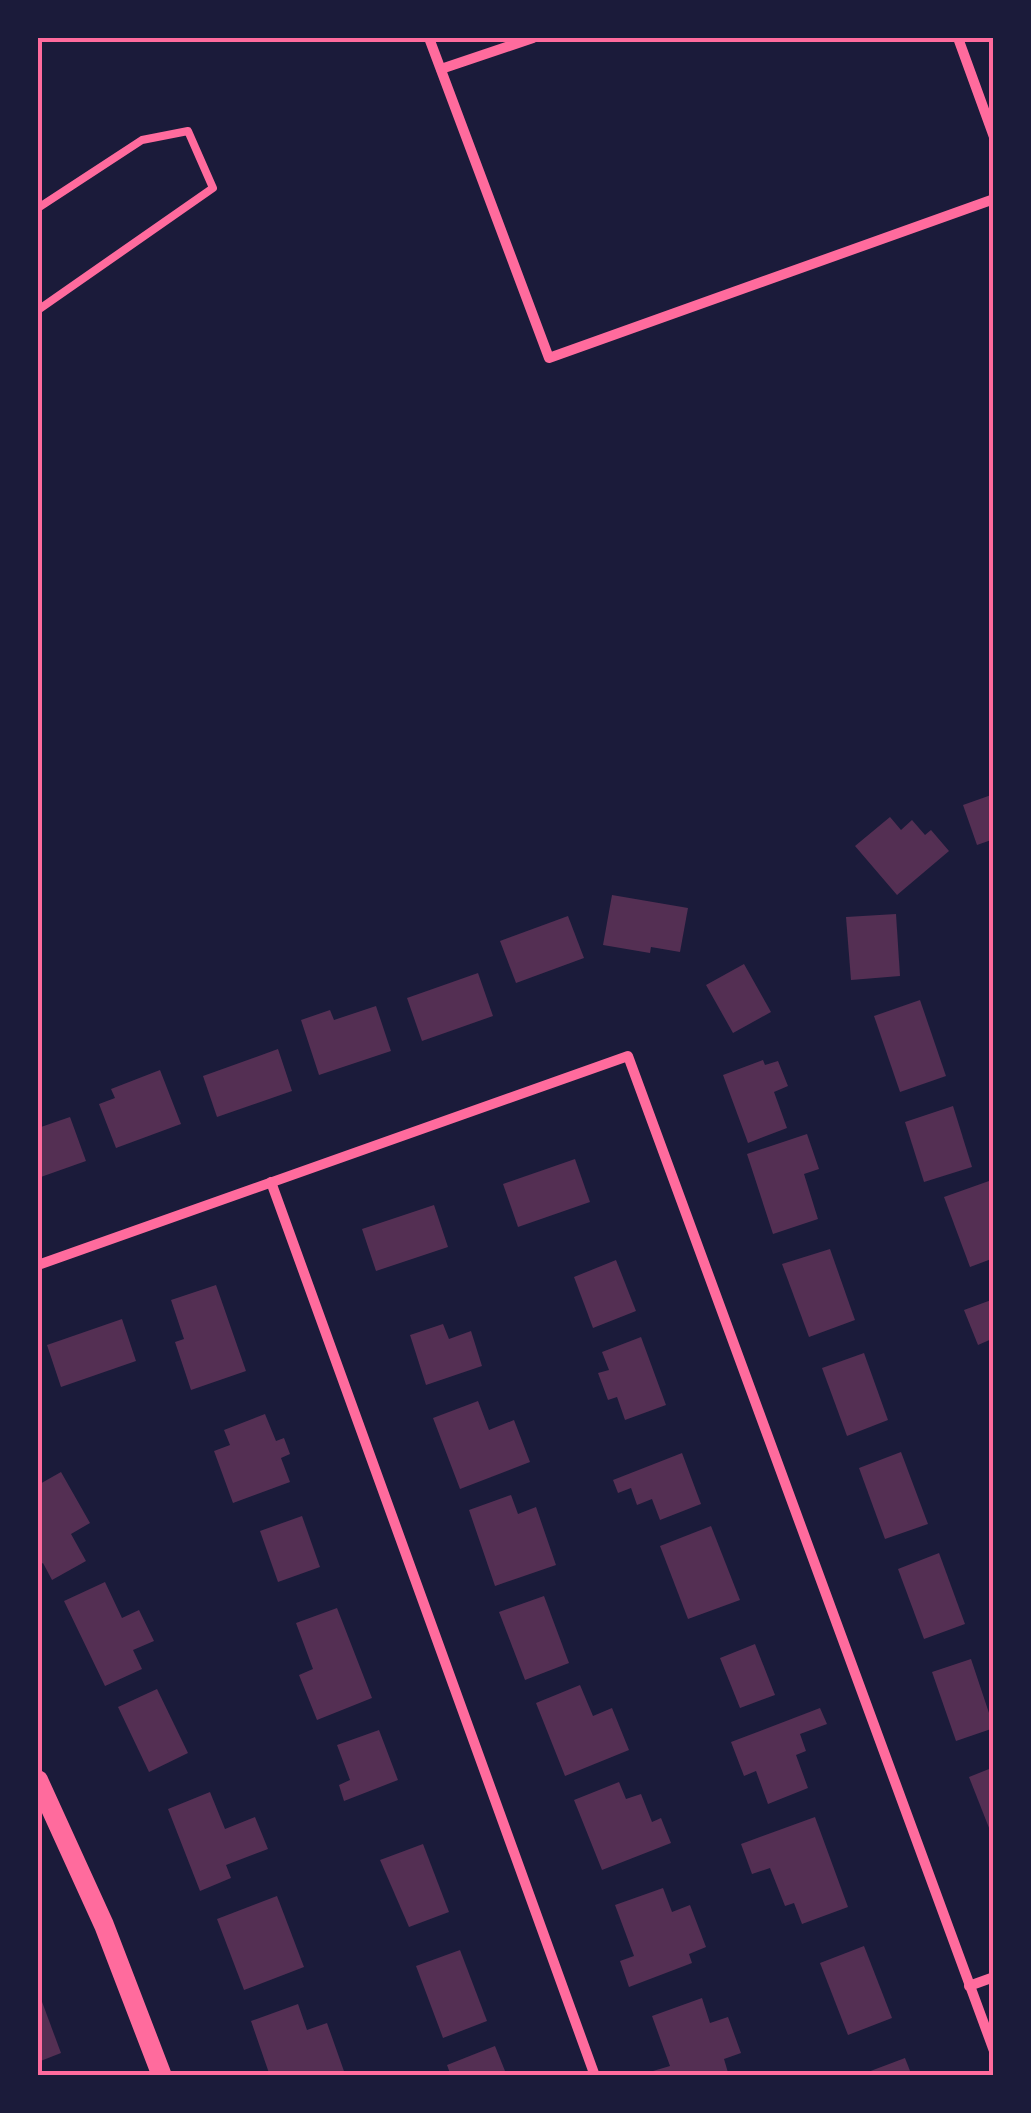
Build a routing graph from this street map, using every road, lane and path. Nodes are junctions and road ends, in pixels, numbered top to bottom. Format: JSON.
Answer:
{"nodes":[{"id":1,"x":429,"y":38,"type":"edge"},
{"id":2,"x":533,"y":38,"type":"edge"},
{"id":3,"x":958,"y":38,"type":"edge"},
{"id":4,"x":441,"y":70,"type":"junction"},
{"id":5,"x":994,"y":137,"type":"edge"},
{"id":6,"x":994,"y":199,"type":"edge"},
{"id":7,"x":38,"y":208,"type":"edge"},
{"id":8,"x":38,"y":310,"type":"edge"},
{"id":9,"x":271,"y":1182,"type":"junction"},
{"id":10,"x":38,"y":1265,"type":"edge"},
{"id":11,"x":38,"y":1780,"type":"edge"},
{"id":12,"x":994,"y":1977,"type":"edge"},
{"id":13,"x":969,"y":1986,"type":"junction"},
{"id":14,"x":994,"y":2051,"type":"edge"},
{"id":15,"x":162,"y":2076,"type":"edge"},
{"id":16,"x":595,"y":2076,"type":"edge"}],
"edges":[{"from":1,"to":4,"type":"street"},
{"from":2,"to":4,"type":"street"},
{"from":3,"to":5,"type":"street"},
{"from":4,"to":6,"type":"street"},
{"from":7,"to":8,"type":"lane"},
{"from":9,"to":10,"type":"street"},
{"from":9,"to":13,"type":"street"},
{"from":9,"to":16,"type":"street"},
{"from":11,"to":15,"type":"main road"},
{"from":12,"to":13,"type":"street"},
{"from":13,"to":14,"type":"street"}]}
